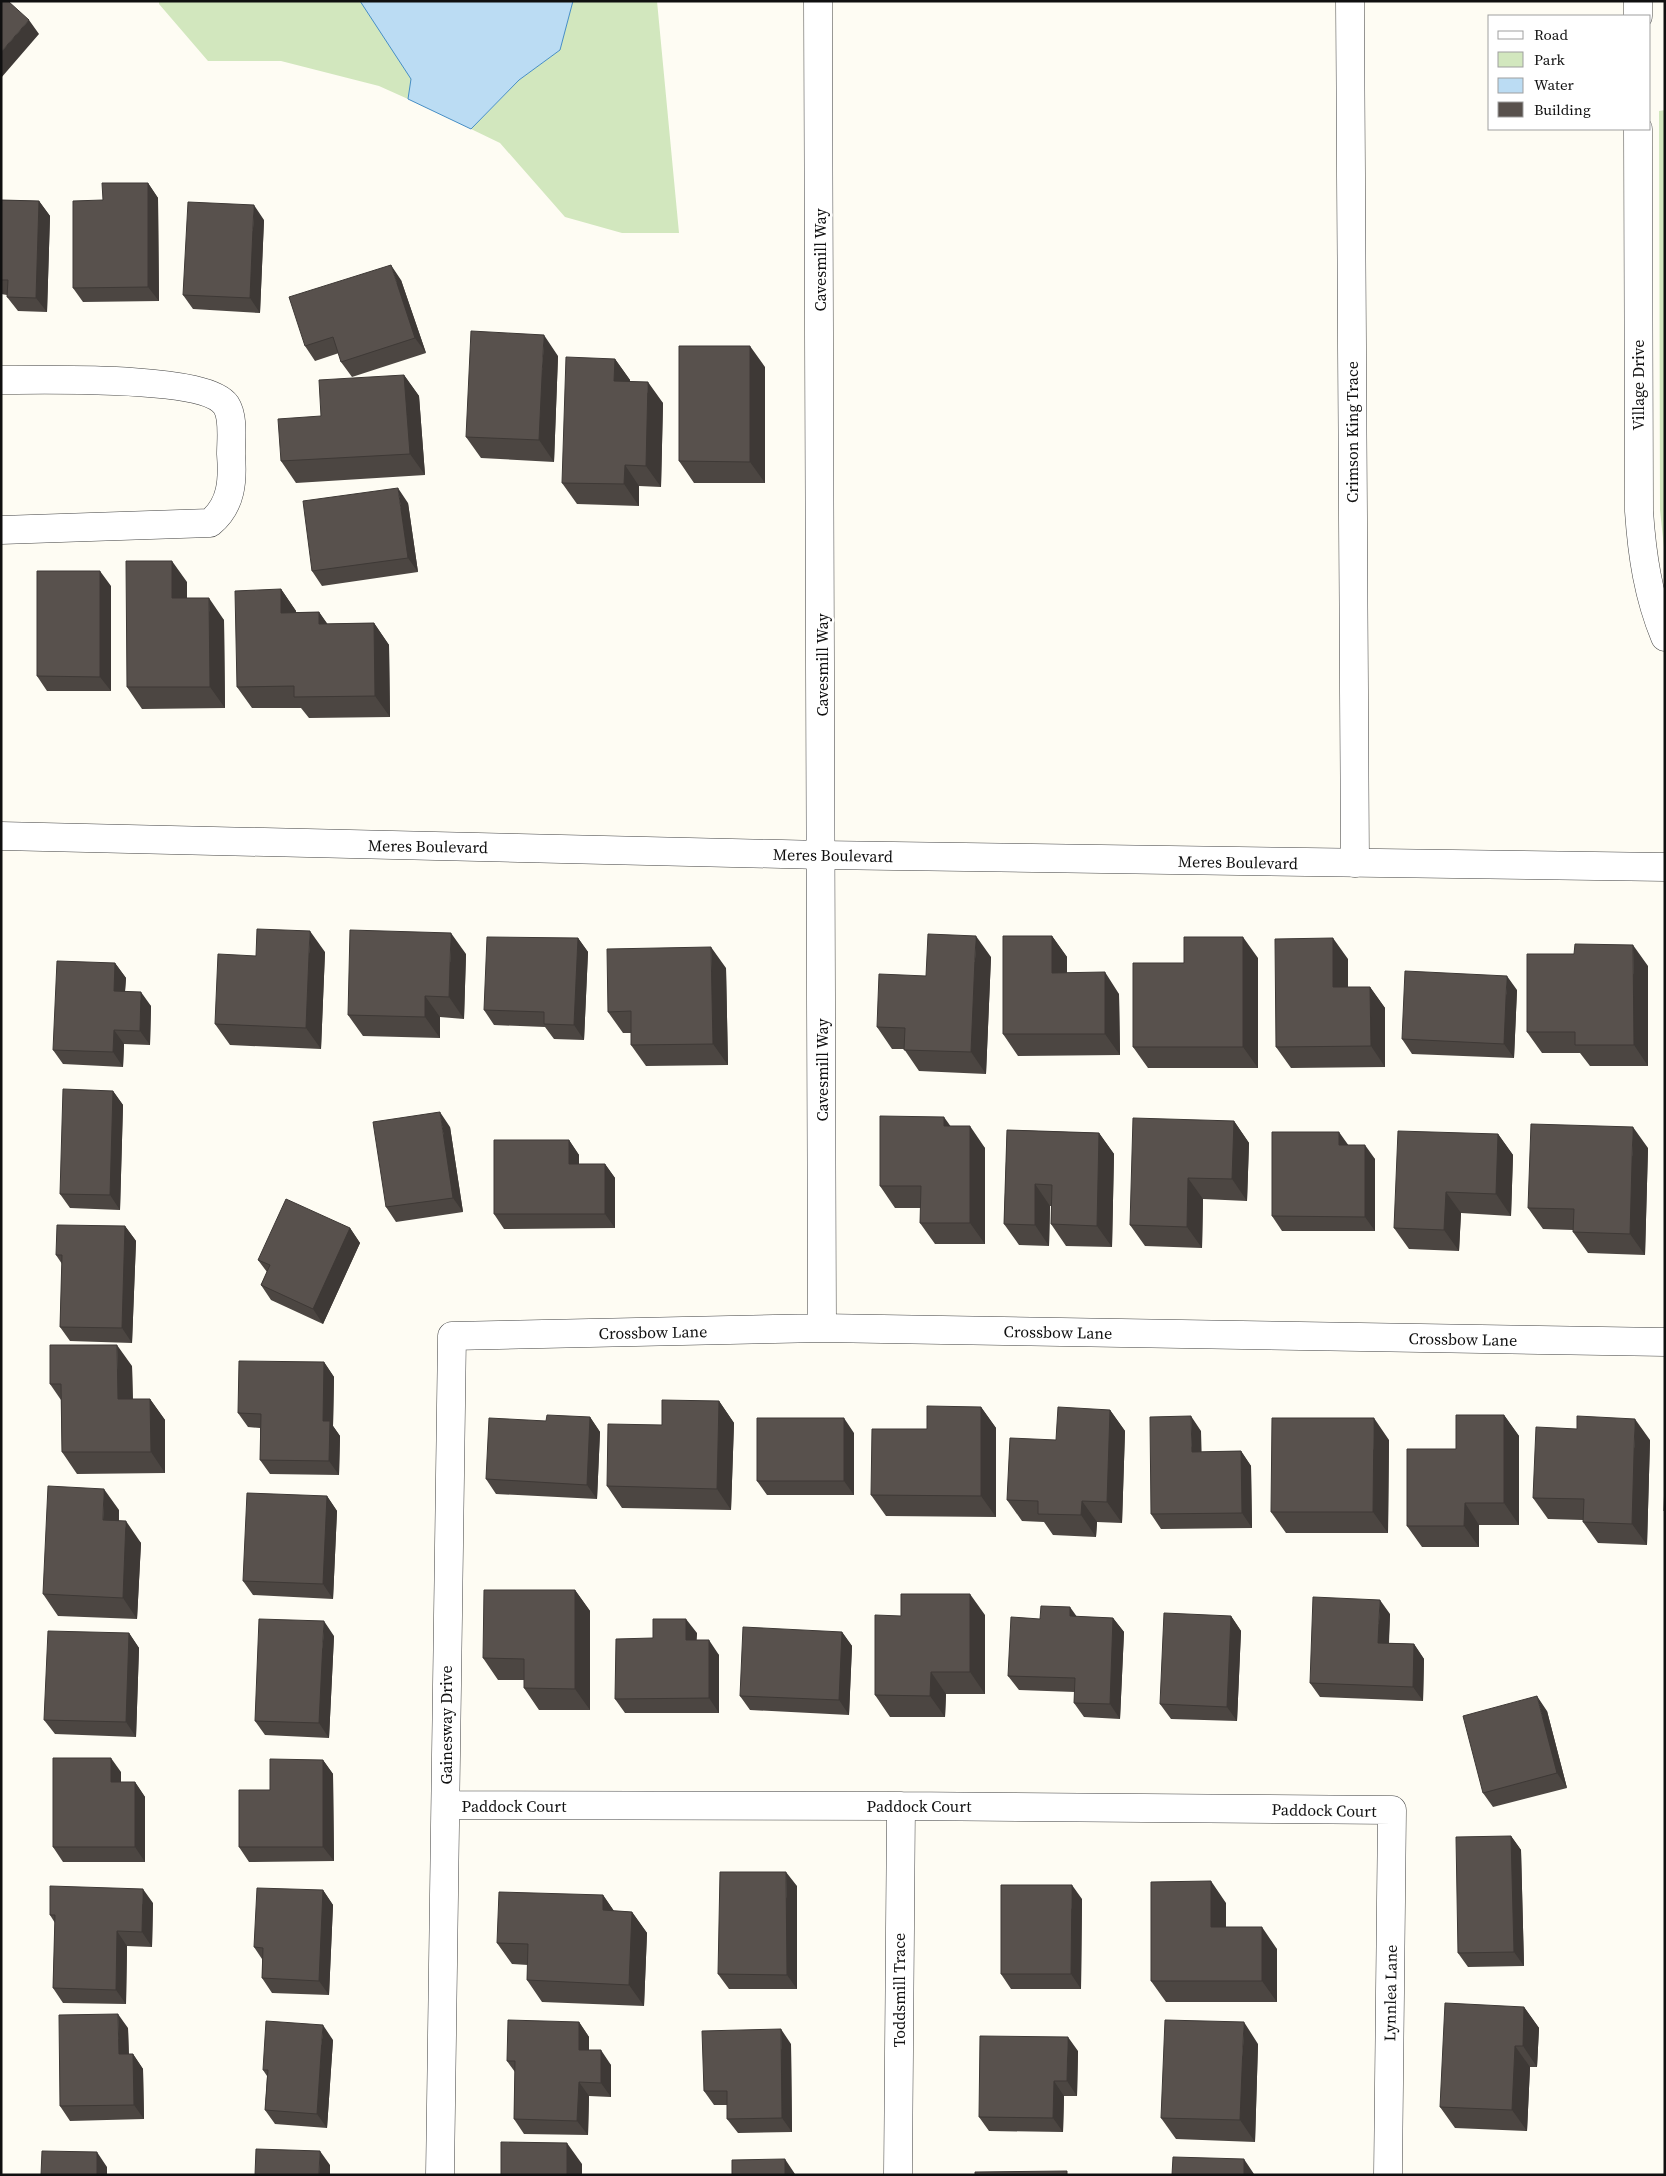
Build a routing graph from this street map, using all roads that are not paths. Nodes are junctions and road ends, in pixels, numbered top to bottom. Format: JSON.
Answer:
{"nodes":[{"id":1,"x":818,"y":1,"type":"edge"},
{"id":2,"x":1350,"y":1,"type":"edge"},
{"id":3,"x":1638,"y":1,"type":"edge"},
{"id":4,"x":1638,"y":15,"type":"edge"},
{"id":5,"x":1638,"y":130,"type":"edge"},
{"id":6,"x":1,"y":380,"type":"edge"},
{"id":7,"x":1,"y":530,"type":"edge"},
{"id":8,"x":1665,"y":637,"type":"edge"},
{"id":9,"x":1,"y":836,"type":"edge"},
{"id":10,"x":822,"y":855,"type":"junction"},
{"id":11,"x":1355,"y":864,"type":"junction"},
{"id":12,"x":1665,"y":867,"type":"edge"},
{"id":13,"x":822,"y":1328,"type":"junction"},
{"id":14,"x":452,"y":1336,"type":"joint"},
{"id":15,"x":1665,"y":1342,"type":"edge"},
{"id":16,"x":446,"y":1806,"type":"junction"},
{"id":17,"x":901,"y":1806,"type":"junction"},
{"id":18,"x":1392,"y":1810,"type":"joint"},
{"id":19,"x":440,"y":2175,"type":"edge"},
{"id":20,"x":898,"y":2175,"type":"edge"},
{"id":21,"x":1388,"y":2175,"type":"edge"}],
"edges":[{"from":1,"to":10,"type":"street","name":"Cavesmill Way"},
{"from":2,"to":11,"type":"street","name":"Crimson King Trace"},
{"from":3,"to":4,"type":"street"},
{"from":5,"to":8,"type":"street","name":"Village Drive"},
{"from":6,"to":7,"type":"street"},
{"from":9,"to":10,"type":"street","name":"Meres Boulevard"},
{"from":10,"to":11,"type":"street","name":"Meres Boulevard"},
{"from":10,"to":13,"type":"street","name":"Cavesmill Way"},
{"from":11,"to":12,"type":"street","name":"Meres Boulevard"},
{"from":13,"to":14,"type":"street","name":"Crossbow Lane"},
{"from":13,"to":15,"type":"street","name":"Crossbow Lane"},
{"from":14,"to":16,"type":"street","name":"Gainesway Drive"},
{"from":16,"to":17,"type":"street","name":"Paddock Court"},
{"from":16,"to":19,"type":"street","name":"Gainesway Drive"},
{"from":17,"to":18,"type":"street","name":"Paddock Court"},
{"from":17,"to":20,"type":"street","name":"Toddsmill Trace"},
{"from":18,"to":21,"type":"street","name":"Lynnlea Lane"}]}
